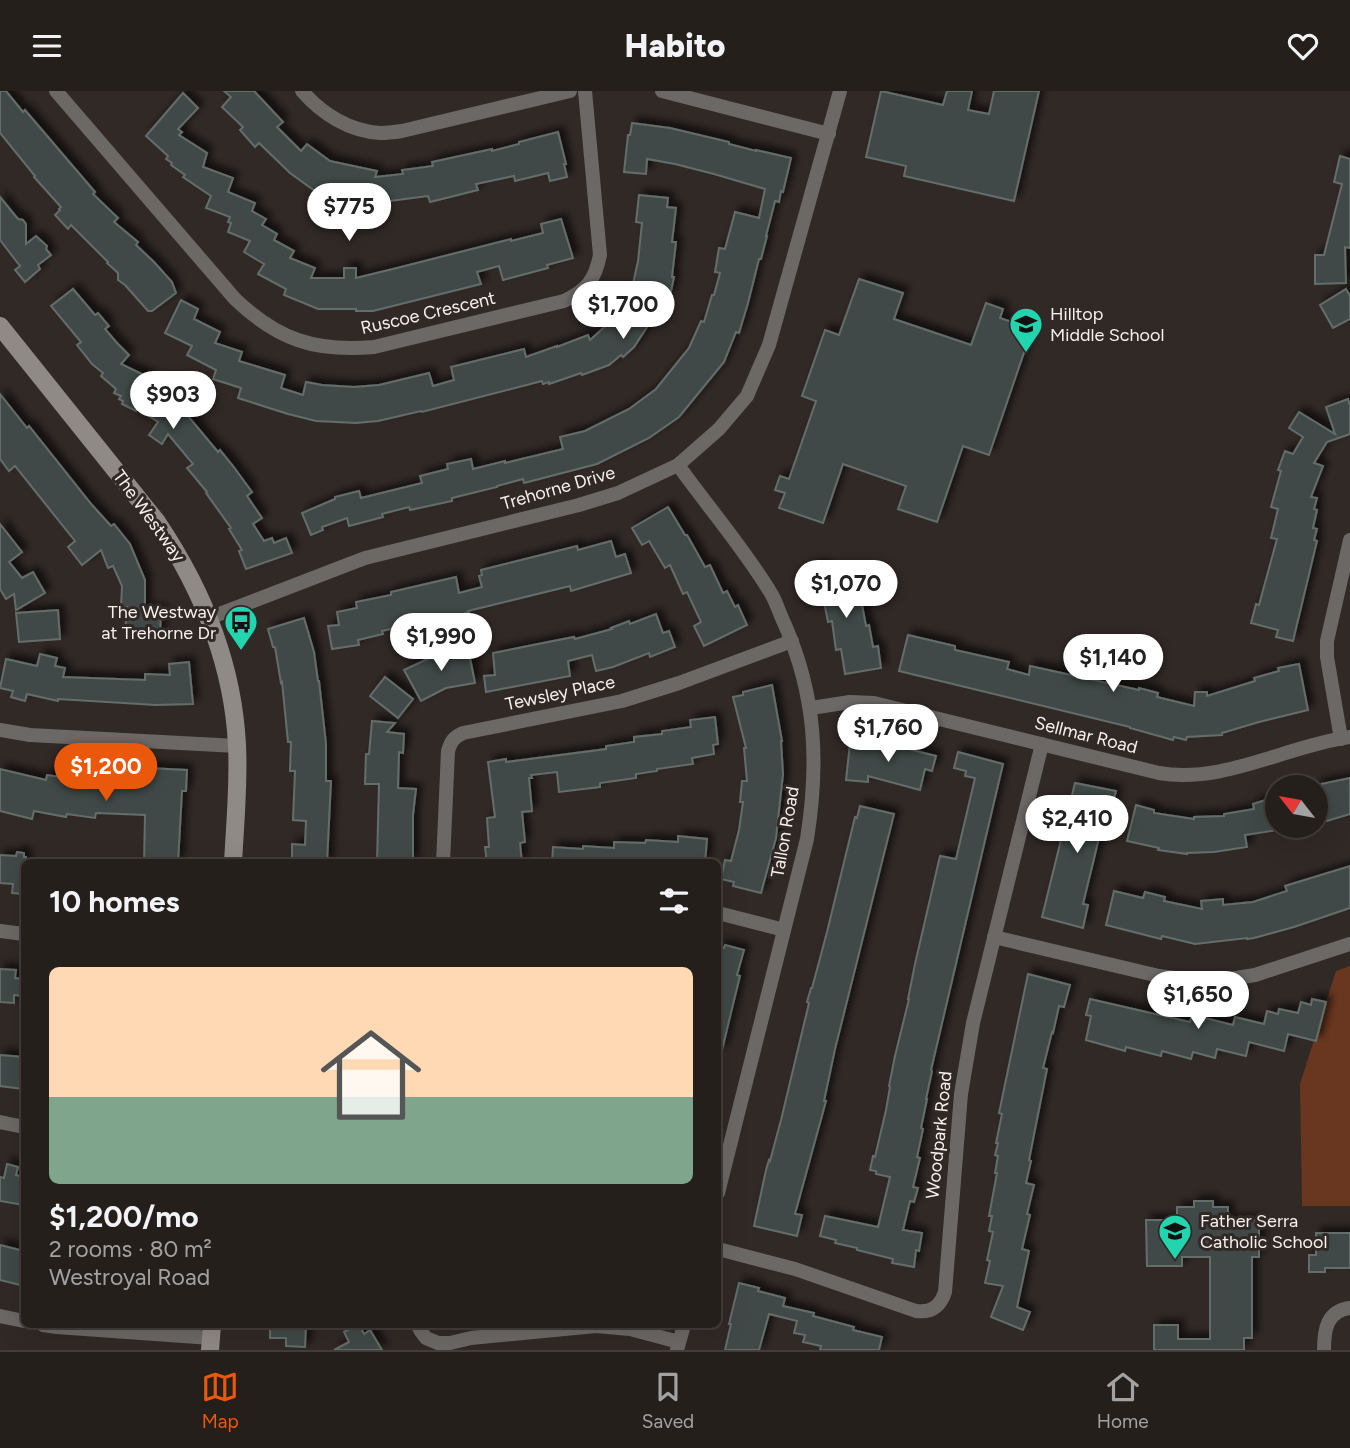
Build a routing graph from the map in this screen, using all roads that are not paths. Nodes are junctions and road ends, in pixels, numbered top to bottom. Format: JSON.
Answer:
{"nodes":[{"id":1,"x":56,"y":91,"type":"edge"},
{"id":2,"x":302,"y":91,"type":"edge"},
{"id":3,"x":570,"y":91,"type":"edge"},
{"id":4,"x":585,"y":91,"type":"edge"},
{"id":5,"x":662,"y":91,"type":"edge"},
{"id":6,"x":840,"y":91,"type":"edge"},
{"id":7,"x":829,"y":134,"type":"junction"},
{"id":8,"x":0,"y":326,"type":"edge"},
{"id":9,"x":678,"y":465,"type":"junction"},
{"id":10,"x":1350,"y":540,"type":"edge"},
{"id":11,"x":209,"y":618,"type":"junction"},
{"id":12,"x":792,"y":641,"type":"junction"},
{"id":13,"x":811,"y":708,"type":"junction"},
{"id":14,"x":0,"y":730,"type":"edge"},
{"id":15,"x":1345,"y":738,"type":"edge"},
{"id":16,"x":1042,"y":744,"type":"junction"},
{"id":17,"x":237,"y":746,"type":"junction"},
{"id":18,"x":233,"y":859,"type":"edge"},
{"id":19,"x":443,"y":859,"type":"edge"},
{"id":20,"x":721,"y":914,"type":"edge"},
{"id":21,"x":784,"y":930,"type":"junction"},
{"id":22,"x":0,"y":931,"type":"edge"},
{"id":23,"x":21,"y":934,"type":"edge"},
{"id":24,"x":994,"y":937,"type":"junction"},
{"id":25,"x":1350,"y":944,"type":"edge"},
{"id":26,"x":0,"y":1122,"type":"edge"},
{"id":27,"x":21,"y":1126,"type":"edge"},
{"id":28,"x":723,"y":1149,"type":"edge"},
{"id":29,"x":721,"y":1250,"type":"edge"},
{"id":30,"x":1350,"y":1308,"type":"edge"},
{"id":31,"x":0,"y":1316,"type":"edge"},
{"id":32,"x":21,"y":1320,"type":"edge"},
{"id":33,"x":71,"y":1328,"type":"edge"},
{"id":34,"x":419,"y":1328,"type":"edge"},
{"id":35,"x":575,"y":1328,"type":"edge"},
{"id":36,"x":619,"y":1328,"type":"edge"},
{"id":37,"x":683,"y":1328,"type":"edge"},
{"id":38,"x":211,"y":1338,"type":"edge"},
{"id":39,"x":678,"y":1346,"type":"edge"},
{"id":40,"x":1324,"y":1350,"type":"edge"}],
"edges":[{"from":1,"to":4,"type":"street","name":"Ruscoe Crescent"},
{"from":2,"to":3,"type":"street"},
{"from":5,"to":7,"type":"street"},
{"from":6,"to":7,"type":"street","name":"Trehorne Drive"},
{"from":7,"to":9,"type":"street","name":"Trehorne Drive"},
{"from":8,"to":11,"type":"main road","name":"The Westway"},
{"from":9,"to":11,"type":"street","name":"Trehorne Drive"},
{"from":9,"to":12,"type":"street","name":"Tallon Road"},
{"from":10,"to":15,"type":"street"},
{"from":11,"to":17,"type":"main road","name":"The Westway"},
{"from":12,"to":13,"type":"street","name":"Tallon Road"},
{"from":12,"to":19,"type":"street","name":"Tewsley Place"},
{"from":13,"to":16,"type":"street","name":"Sellmar Road"},
{"from":13,"to":21,"type":"street","name":"Tallon Road"},
{"from":14,"to":17,"type":"street"},
{"from":15,"to":16,"type":"street","name":"Sellmar Road"},
{"from":16,"to":24,"type":"street","name":"Woodpark Road"},
{"from":17,"to":18,"type":"main road","name":"The Westway"},
{"from":20,"to":21,"type":"street"},
{"from":21,"to":28,"type":"street","name":"Tallon Road"},
{"from":22,"to":23,"type":"street"},
{"from":24,"to":25,"type":"street"},
{"from":24,"to":29,"type":"street","name":"Woodpark Road"},
{"from":26,"to":27,"type":"street"},
{"from":30,"to":40,"type":"street"},
{"from":31,"to":32,"type":"street"},
{"from":33,"to":38,"type":"street"},
{"from":34,"to":35,"type":"street"},
{"from":36,"to":39,"type":"street"},
{"from":37,"to":39,"type":"street"}]}
